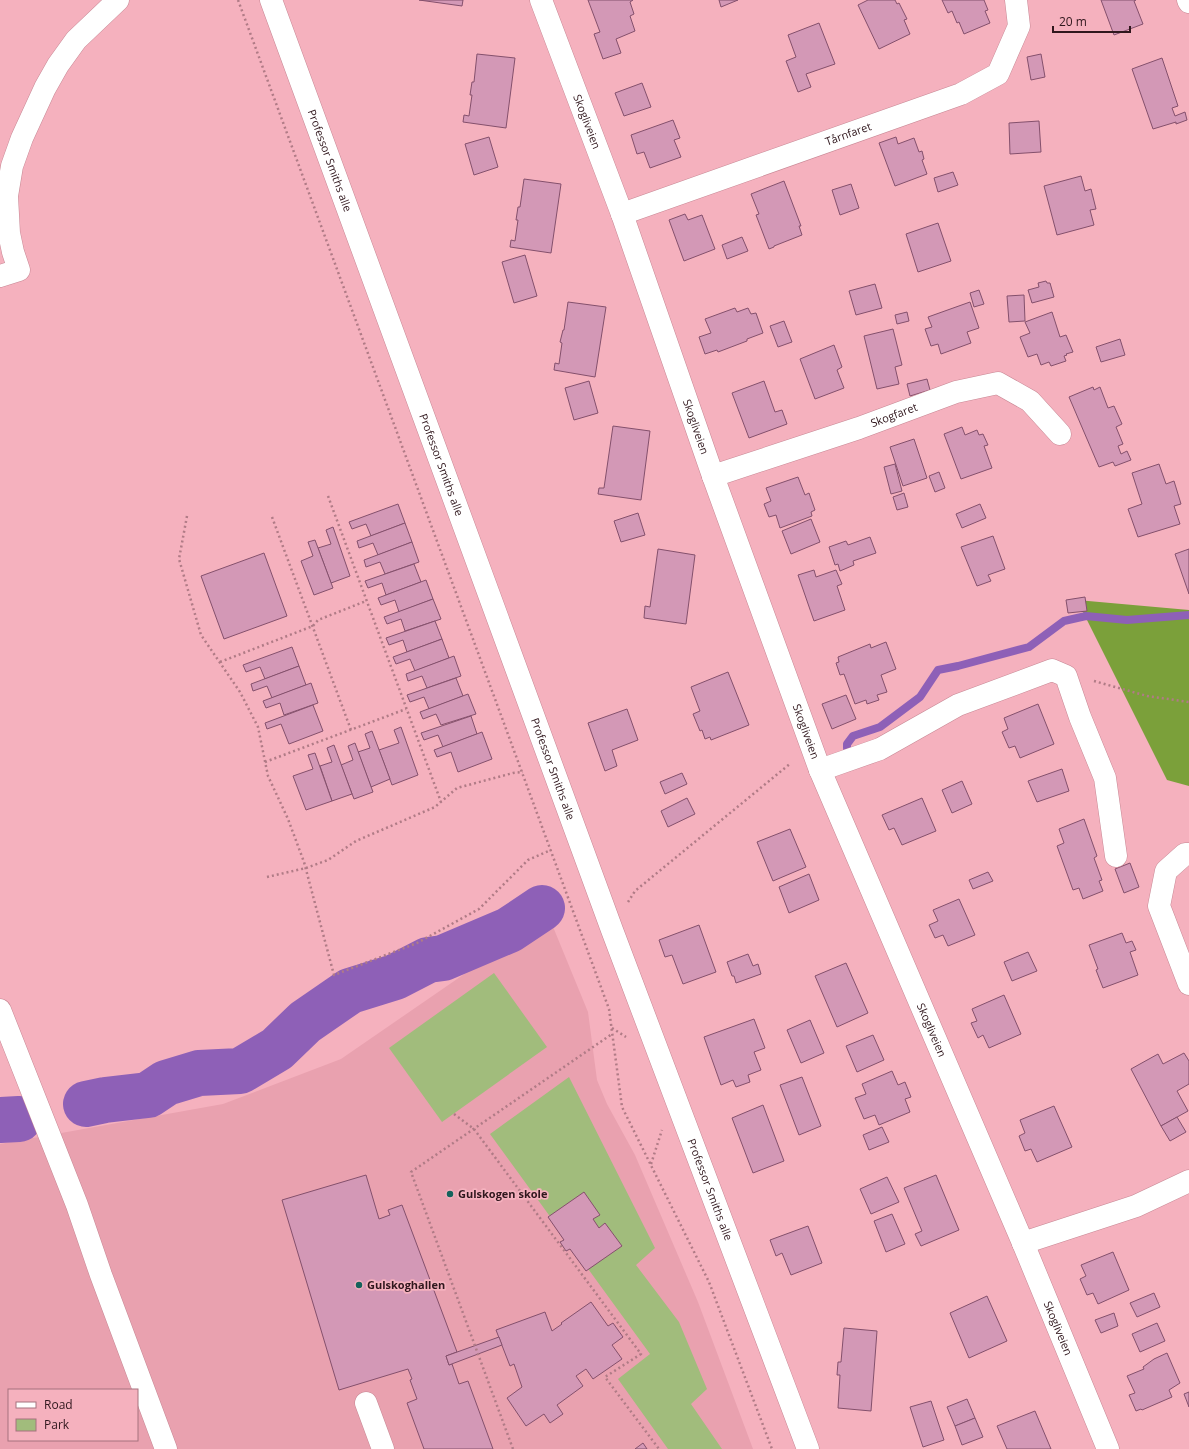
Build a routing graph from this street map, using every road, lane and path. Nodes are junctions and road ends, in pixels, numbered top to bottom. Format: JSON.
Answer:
{"nodes":[{"id":1,"x":118,"y":0,"type":"edge"},
{"id":2,"x":238,"y":0,"type":"edge"},
{"id":3,"x":272,"y":0,"type":"edge"},
{"id":4,"x":541,"y":0,"type":"edge"},
{"id":5,"x":1016,"y":0,"type":"edge"},
{"id":6,"x":622,"y":214,"type":"junction"},
{"id":7,"x":0,"y":276,"type":"edge"},
{"id":8,"x":1060,"y":434,"type":"dead end"},
{"id":9,"x":713,"y":476,"type":"junction"},
{"id":10,"x":328,"y":496,"type":"dead end"},
{"id":11,"x":187,"y":516,"type":"dead end"},
{"id":12,"x":272,"y":517,"type":"dead end"},
{"id":13,"x":366,"y":601,"type":"junction"},
{"id":14,"x":313,"y":626,"type":"junction"},
{"id":15,"x":220,"y":662,"type":"junction"},
{"id":16,"x":1066,"y":676,"type":"junction"},
{"id":17,"x":1189,"y":702,"type":"edge"},
{"id":18,"x":406,"y":709,"type":"junction"},
{"id":19,"x":351,"y":730,"type":"junction"},
{"id":20,"x":812,"y":746,"type":"junction"},
{"id":21,"x":265,"y":762,"type":"junction"},
{"id":22,"x":820,"y":770,"type":"junction"},
{"id":23,"x":523,"y":772,"type":"junction"},
{"id":24,"x":440,"y":802,"type":"junction"},
{"id":25,"x":552,"y":850,"type":"junction"},
{"id":26,"x":1189,"y":854,"type":"edge"},
{"id":27,"x":1116,"y":856,"type":"dead end"},
{"id":28,"x":306,"y":868,"type":"junction"},
{"id":29,"x":267,"y":877,"type":"dead end"},
{"id":30,"x":612,"y":930,"type":"junction"},
{"id":31,"x":1189,"y":984,"type":"edge"},
{"id":32,"x":0,"y":1010,"type":"edge"},
{"id":33,"x":612,"y":1034,"type":"junction"},
{"id":34,"x":454,"y":1114,"type":"dead end"},
{"id":35,"x":474,"y":1129,"type":"junction"},
{"id":36,"x":1189,"y":1181,"type":"edge"},
{"id":37,"x":1023,"y":1243,"type":"junction"},
{"id":38,"x":366,"y":1403,"type":"dead end"},
{"id":39,"x":166,"y":1449,"type":"edge"},
{"id":40,"x":383,"y":1449,"type":"edge"},
{"id":41,"x":513,"y":1449,"type":"edge"},
{"id":42,"x":659,"y":1449,"type":"edge"},
{"id":43,"x":772,"y":1449,"type":"edge"},
{"id":44,"x":808,"y":1449,"type":"edge"},
{"id":45,"x":1108,"y":1449,"type":"edge"}],
"edges":[{"from":1,"to":7,"type":"street"},
{"from":2,"to":23,"type":"path"},
{"from":3,"to":30,"type":"street","name":"Professor Smiths alle"},
{"from":4,"to":6,"type":"street","name":"Skogliveien"},
{"from":5,"to":6,"type":"street","name":"Tårnfaret"},
{"from":6,"to":9,"type":"street","name":"Skogliveien"},
{"from":8,"to":9,"type":"street","name":"Skogfaret"},
{"from":9,"to":20,"type":"street","name":"Skogliveien"},
{"from":10,"to":13,"type":"path"},
{"from":11,"to":15,"type":"path"},
{"from":12,"to":14,"type":"path"},
{"from":13,"to":14,"type":"path"},
{"from":13,"to":18,"type":"path"},
{"from":14,"to":15,"type":"path"},
{"from":14,"to":19,"type":"path"},
{"from":15,"to":21,"type":"path"},
{"from":16,"to":17,"type":"path"},
{"from":16,"to":22,"type":"street"},
{"from":16,"to":27,"type":"street"},
{"from":18,"to":19,"type":"path"},
{"from":18,"to":24,"type":"path"},
{"from":19,"to":21,"type":"path"},
{"from":20,"to":22,"type":"street","name":"Skogliveien"},
{"from":20,"to":30,"type":"path"},
{"from":21,"to":28,"type":"path"},
{"from":22,"to":37,"type":"street","name":"Skogliveien"},
{"from":23,"to":24,"type":"path"},
{"from":23,"to":25,"type":"path"},
{"from":24,"to":28,"type":"path"},
{"from":25,"to":28,"type":"path"},
{"from":25,"to":33,"type":"path"},
{"from":26,"to":31,"type":"street"},
{"from":28,"to":29,"type":"path"},
{"from":30,"to":44,"type":"street","name":"Professor Smiths alle"},
{"from":32,"to":39,"type":"street"},
{"from":33,"to":35,"type":"path"},
{"from":33,"to":43,"type":"path"},
{"from":34,"to":35,"type":"path"},
{"from":35,"to":41,"type":"path"},
{"from":35,"to":42,"type":"path"},
{"from":36,"to":37,"type":"street"},
{"from":37,"to":45,"type":"street","name":"Skogliveien"},
{"from":38,"to":40,"type":"street"}]}
